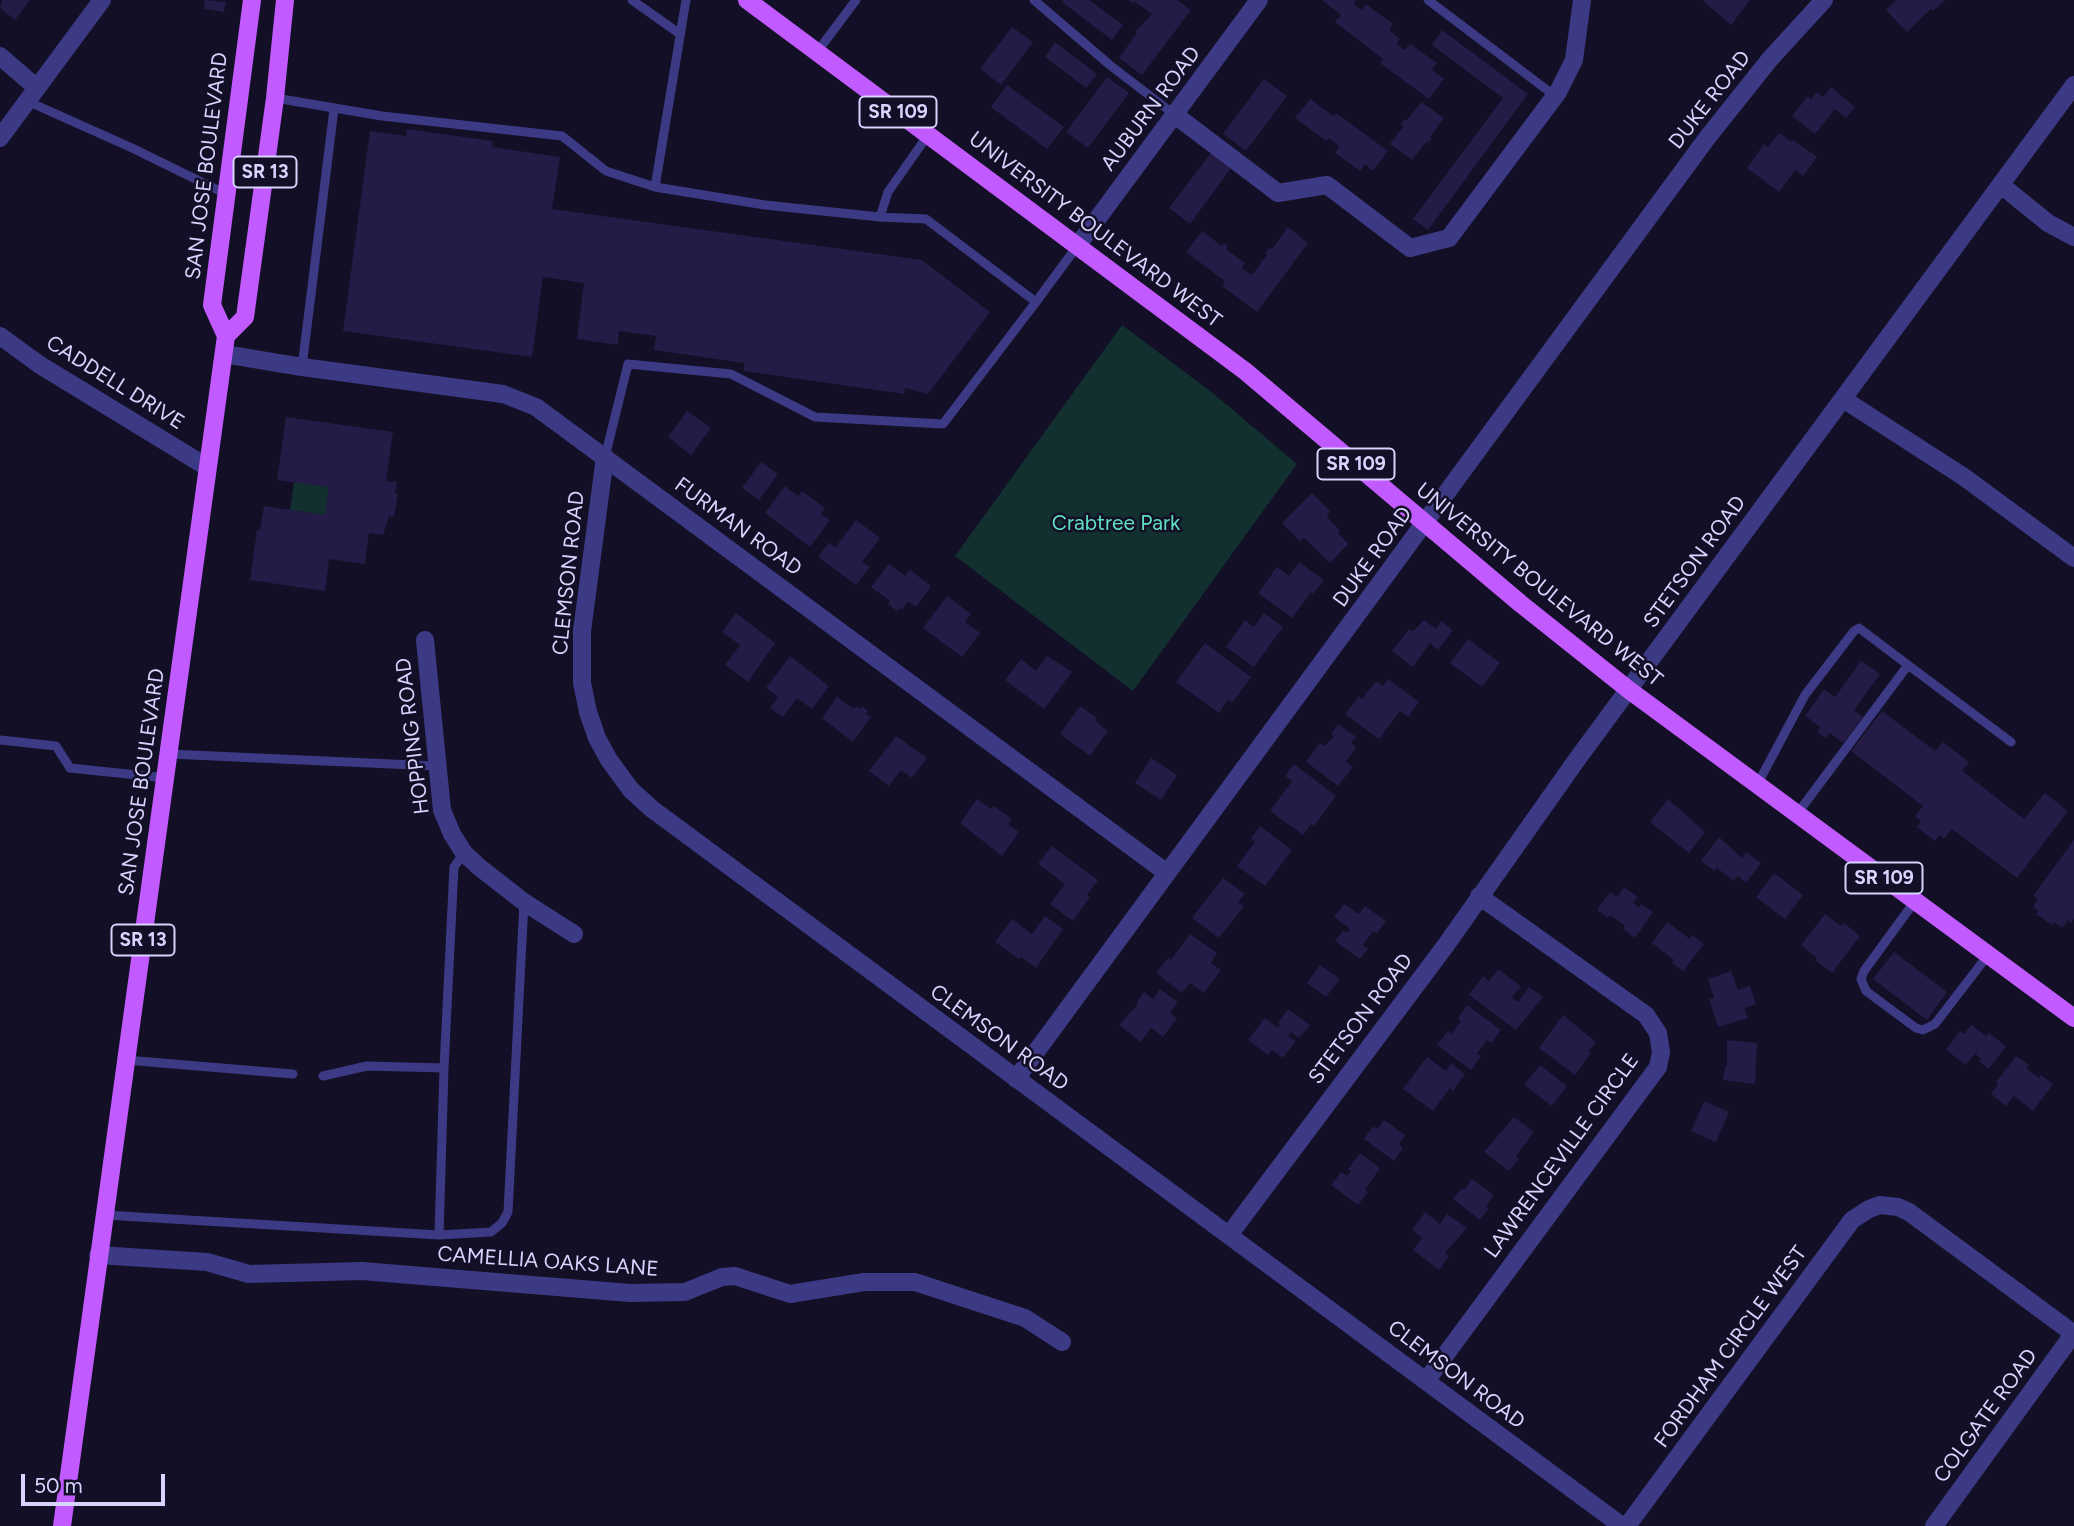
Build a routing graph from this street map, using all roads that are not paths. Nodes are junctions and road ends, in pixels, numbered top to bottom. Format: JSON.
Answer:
{"nodes":[{"id":1,"x":102,"y":0,"type":"edge"},
{"id":2,"x":252,"y":0,"type":"edge"},
{"id":3,"x":285,"y":0,"type":"edge"},
{"id":4,"x":632,"y":0,"type":"edge"},
{"id":5,"x":686,"y":0,"type":"edge"},
{"id":6,"x":747,"y":0,"type":"edge"},
{"id":7,"x":856,"y":0,"type":"edge"},
{"id":8,"x":1034,"y":0,"type":"edge"},
{"id":9,"x":1259,"y":0,"type":"edge"},
{"id":10,"x":1428,"y":0,"type":"edge"},
{"id":11,"x":1582,"y":0,"type":"edge"},
{"id":12,"x":1824,"y":0,"type":"edge"},
{"id":13,"x":680,"y":34,"type":"junction"},
{"id":14,"x":817,"y":52,"type":"junction"},
{"id":15,"x":0,"y":56,"type":"edge"},
{"id":16,"x":2074,"y":85,"type":"edge"},
{"id":17,"x":32,"y":94,"type":"junction"},
{"id":18,"x":1555,"y":96,"type":"junction"},
{"id":19,"x":275,"y":98,"type":"junction"},
{"id":20,"x":334,"y":109,"type":"junction"},
{"id":21,"x":1175,"y":115,"type":"junction"},
{"id":22,"x":928,"y":134,"type":"junction"},
{"id":23,"x":0,"y":138,"type":"edge"},
{"id":24,"x":2001,"y":186,"type":"junction"},
{"id":25,"x":655,"y":187,"type":"junction"},
{"id":26,"x":226,"y":194,"type":"junction"},
{"id":27,"x":880,"y":217,"type":"junction"},
{"id":28,"x":2074,"y":237,"type":"edge"},
{"id":29,"x":1078,"y":245,"type":"junction"},
{"id":30,"x":1036,"y":302,"type":"junction"},
{"id":31,"x":0,"y":337,"type":"edge"},
{"id":32,"x":225,"y":345,"type":"junction"},
{"id":33,"x":302,"y":367,"type":"junction"},
{"id":34,"x":1843,"y":399,"type":"junction"},
{"id":35,"x":605,"y":457,"type":"junction"},
{"id":36,"x":207,"y":467,"type":"junction"},
{"id":37,"x":1426,"y":523,"type":"junction"},
{"id":38,"x":2074,"y":558,"type":"edge"},
{"id":39,"x":425,"y":640,"type":"dead end"},
{"id":40,"x":1908,"y":665,"type":"junction"},
{"id":41,"x":1629,"y":690,"type":"junction"},
{"id":42,"x":0,"y":740,"type":"edge"},
{"id":43,"x":2011,"y":742,"type":"dead end"},
{"id":44,"x":169,"y":754,"type":"junction"},
{"id":45,"x":436,"y":765,"type":"junction"},
{"id":46,"x":166,"y":778,"type":"junction"},
{"id":47,"x":1757,"y":785,"type":"junction"},
{"id":48,"x":1797,"y":814,"type":"junction"},
{"id":49,"x":464,"y":853,"type":"junction"},
{"id":50,"x":1167,"y":873,"type":"junction"},
{"id":51,"x":1479,"y":896,"type":"junction"},
{"id":52,"x":1915,"y":901,"type":"junction"},
{"id":53,"x":524,"y":902,"type":"junction"},
{"id":54,"x":574,"y":934,"type":"dead end"},
{"id":55,"x":1988,"y":955,"type":"junction"},
{"id":56,"x":2073,"y":1016,"type":"edge"},
{"id":57,"x":126,"y":1060,"type":"junction"},
{"id":58,"x":444,"y":1068,"type":"junction"},
{"id":59,"x":293,"y":1074,"type":"dead end"},
{"id":60,"x":323,"y":1076,"type":"dead end"},
{"id":61,"x":1016,"y":1079,"type":"junction"},
{"id":62,"x":104,"y":1215,"type":"junction"},
{"id":63,"x":439,"y":1235,"type":"junction"},
{"id":64,"x":1229,"y":1235,"type":"junction"},
{"id":65,"x":98,"y":1255,"type":"junction"},
{"id":66,"x":2074,"y":1334,"type":"edge"},
{"id":67,"x":1062,"y":1342,"type":"dead end"},
{"id":68,"x":1426,"y":1381,"type":"junction"},
{"id":69,"x":62,"y":1526,"type":"edge"},
{"id":70,"x":1624,"y":1526,"type":"edge"},
{"id":71,"x":1934,"y":1526,"type":"edge"}],
"edges":[{"from":1,"to":17,"type":"street"},
{"from":2,"to":26,"type":"main road","name":"SAN JOSE BOULEVARD","number":"SR 13"},
{"from":3,"to":19,"type":"main road","name":"SAN JOSE BOULEVARD","number":"SR 13"},
{"from":4,"to":13,"type":"lane"},
{"from":5,"to":13,"type":"lane"},
{"from":6,"to":14,"type":"main road","name":"UNIVERSITY BOULEVARD WEST","number":"SR 109"},
{"from":7,"to":14,"type":"lane"},
{"from":8,"to":21,"type":"lane"},
{"from":9,"to":21,"type":"street","name":"AUBURN ROAD"},
{"from":10,"to":18,"type":"lane"},
{"from":11,"to":18,"type":"street"},
{"from":12,"to":37,"type":"street","name":"DUKE ROAD"},
{"from":13,"to":25,"type":"lane"},
{"from":14,"to":22,"type":"main road","name":"UNIVERSITY BOULEVARD WEST","number":"SR 109"},
{"from":15,"to":17,"type":"street"},
{"from":16,"to":24,"type":"street","name":"STETSON ROAD"},
{"from":17,"to":23,"type":"street"},
{"from":17,"to":26,"type":"lane"},
{"from":18,"to":21,"type":"street"},
{"from":19,"to":20,"type":"lane"},
{"from":19,"to":32,"type":"main road","name":"SAN JOSE BOULEVARD","number":"SR 13"},
{"from":20,"to":25,"type":"lane"},
{"from":20,"to":33,"type":"lane"},
{"from":21,"to":29,"type":"street","name":"AUBURN ROAD"},
{"from":22,"to":27,"type":"lane"},
{"from":22,"to":29,"type":"main road","name":"UNIVERSITY BOULEVARD WEST","number":"SR 109"},
{"from":24,"to":28,"type":"street"},
{"from":24,"to":34,"type":"street","name":"STETSON ROAD"},
{"from":25,"to":27,"type":"lane"},
{"from":26,"to":32,"type":"main road","name":"SAN JOSE BOULEVARD","number":"SR 13"},
{"from":27,"to":30,"type":"lane"},
{"from":29,"to":30,"type":"lane"},
{"from":29,"to":37,"type":"main road","name":"UNIVERSITY BOULEVARD WEST","number":"SR 109"},
{"from":30,"to":35,"type":"lane"},
{"from":31,"to":36,"type":"street","name":"CADDELL DRIVE"},
{"from":32,"to":33,"type":"street","name":"FURMAN ROAD"},
{"from":32,"to":36,"type":"main road","name":"SAN JOSE BOULEVARD","number":"SR 13"},
{"from":33,"to":35,"type":"street","name":"FURMAN ROAD"},
{"from":34,"to":38,"type":"street"},
{"from":34,"to":41,"type":"street","name":"STETSON ROAD"},
{"from":35,"to":50,"type":"street","name":"FURMAN ROAD"},
{"from":35,"to":61,"type":"street","name":"CLEMSON ROAD"},
{"from":36,"to":44,"type":"main road","name":"SAN JOSE BOULEVARD","number":"SR 13"},
{"from":37,"to":41,"type":"main road","name":"UNIVERSITY BOULEVARD WEST","number":"SR 109"},
{"from":37,"to":50,"type":"street","name":"DUKE ROAD"},
{"from":39,"to":45,"type":"street","name":"HOPPING ROAD"},
{"from":40,"to":43,"type":"lane"},
{"from":40,"to":47,"type":"lane"},
{"from":40,"to":48,"type":"lane"},
{"from":41,"to":47,"type":"main road","name":"UNIVERSITY BOULEVARD WEST","number":"SR 109"},
{"from":41,"to":51,"type":"street","name":"STETSON ROAD"},
{"from":42,"to":46,"type":"lane"},
{"from":44,"to":45,"type":"lane"},
{"from":44,"to":46,"type":"main road","name":"SAN JOSE BOULEVARD","number":"SR 13"},
{"from":45,"to":49,"type":"street","name":"HOPPING ROAD"},
{"from":46,"to":57,"type":"main road","name":"SAN JOSE BOULEVARD","number":"SR 13"},
{"from":47,"to":48,"type":"main road","name":"UNIVERSITY BOULEVARD WEST","number":"SR 109"},
{"from":48,"to":52,"type":"main road","name":"UNIVERSITY BOULEVARD WEST","number":"SR 109"},
{"from":49,"to":53,"type":"street","name":"HOPPING ROAD"},
{"from":49,"to":58,"type":"lane"},
{"from":50,"to":61,"type":"street","name":"DUKE ROAD"},
{"from":51,"to":64,"type":"street","name":"STETSON ROAD"},
{"from":51,"to":68,"type":"street","name":"LAWRENCEVILLE CIRCLE"},
{"from":52,"to":55,"type":"main road","name":"UNIVERSITY BOULEVARD WEST","number":"SR 109"},
{"from":52,"to":55,"type":"lane"},
{"from":53,"to":54,"type":"street","name":"HOPPING ROAD"},
{"from":53,"to":63,"type":"lane"},
{"from":55,"to":56,"type":"main road","name":"UNIVERSITY BOULEVARD WEST","number":"SR 109"},
{"from":57,"to":59,"type":"lane"},
{"from":57,"to":62,"type":"main road","name":"SAN JOSE BOULEVARD","number":"SR 13"},
{"from":58,"to":60,"type":"lane"},
{"from":58,"to":63,"type":"lane"},
{"from":61,"to":64,"type":"street","name":"CLEMSON ROAD"},
{"from":62,"to":63,"type":"lane"},
{"from":62,"to":65,"type":"main road","name":"SAN JOSE BOULEVARD","number":"SR 13"},
{"from":64,"to":68,"type":"street","name":"CLEMSON ROAD"},
{"from":65,"to":67,"type":"street","name":"CAMELLIA OAKS LANE"},
{"from":65,"to":69,"type":"main road","name":"SAN JOSE BOULEVARD","number":"SR 13"},
{"from":66,"to":70,"type":"street","name":"FORDHAM CIRCLE WEST"},
{"from":66,"to":71,"type":"street","name":"COLGATE ROAD"},
{"from":68,"to":70,"type":"street","name":"CLEMSON ROAD"}]}
